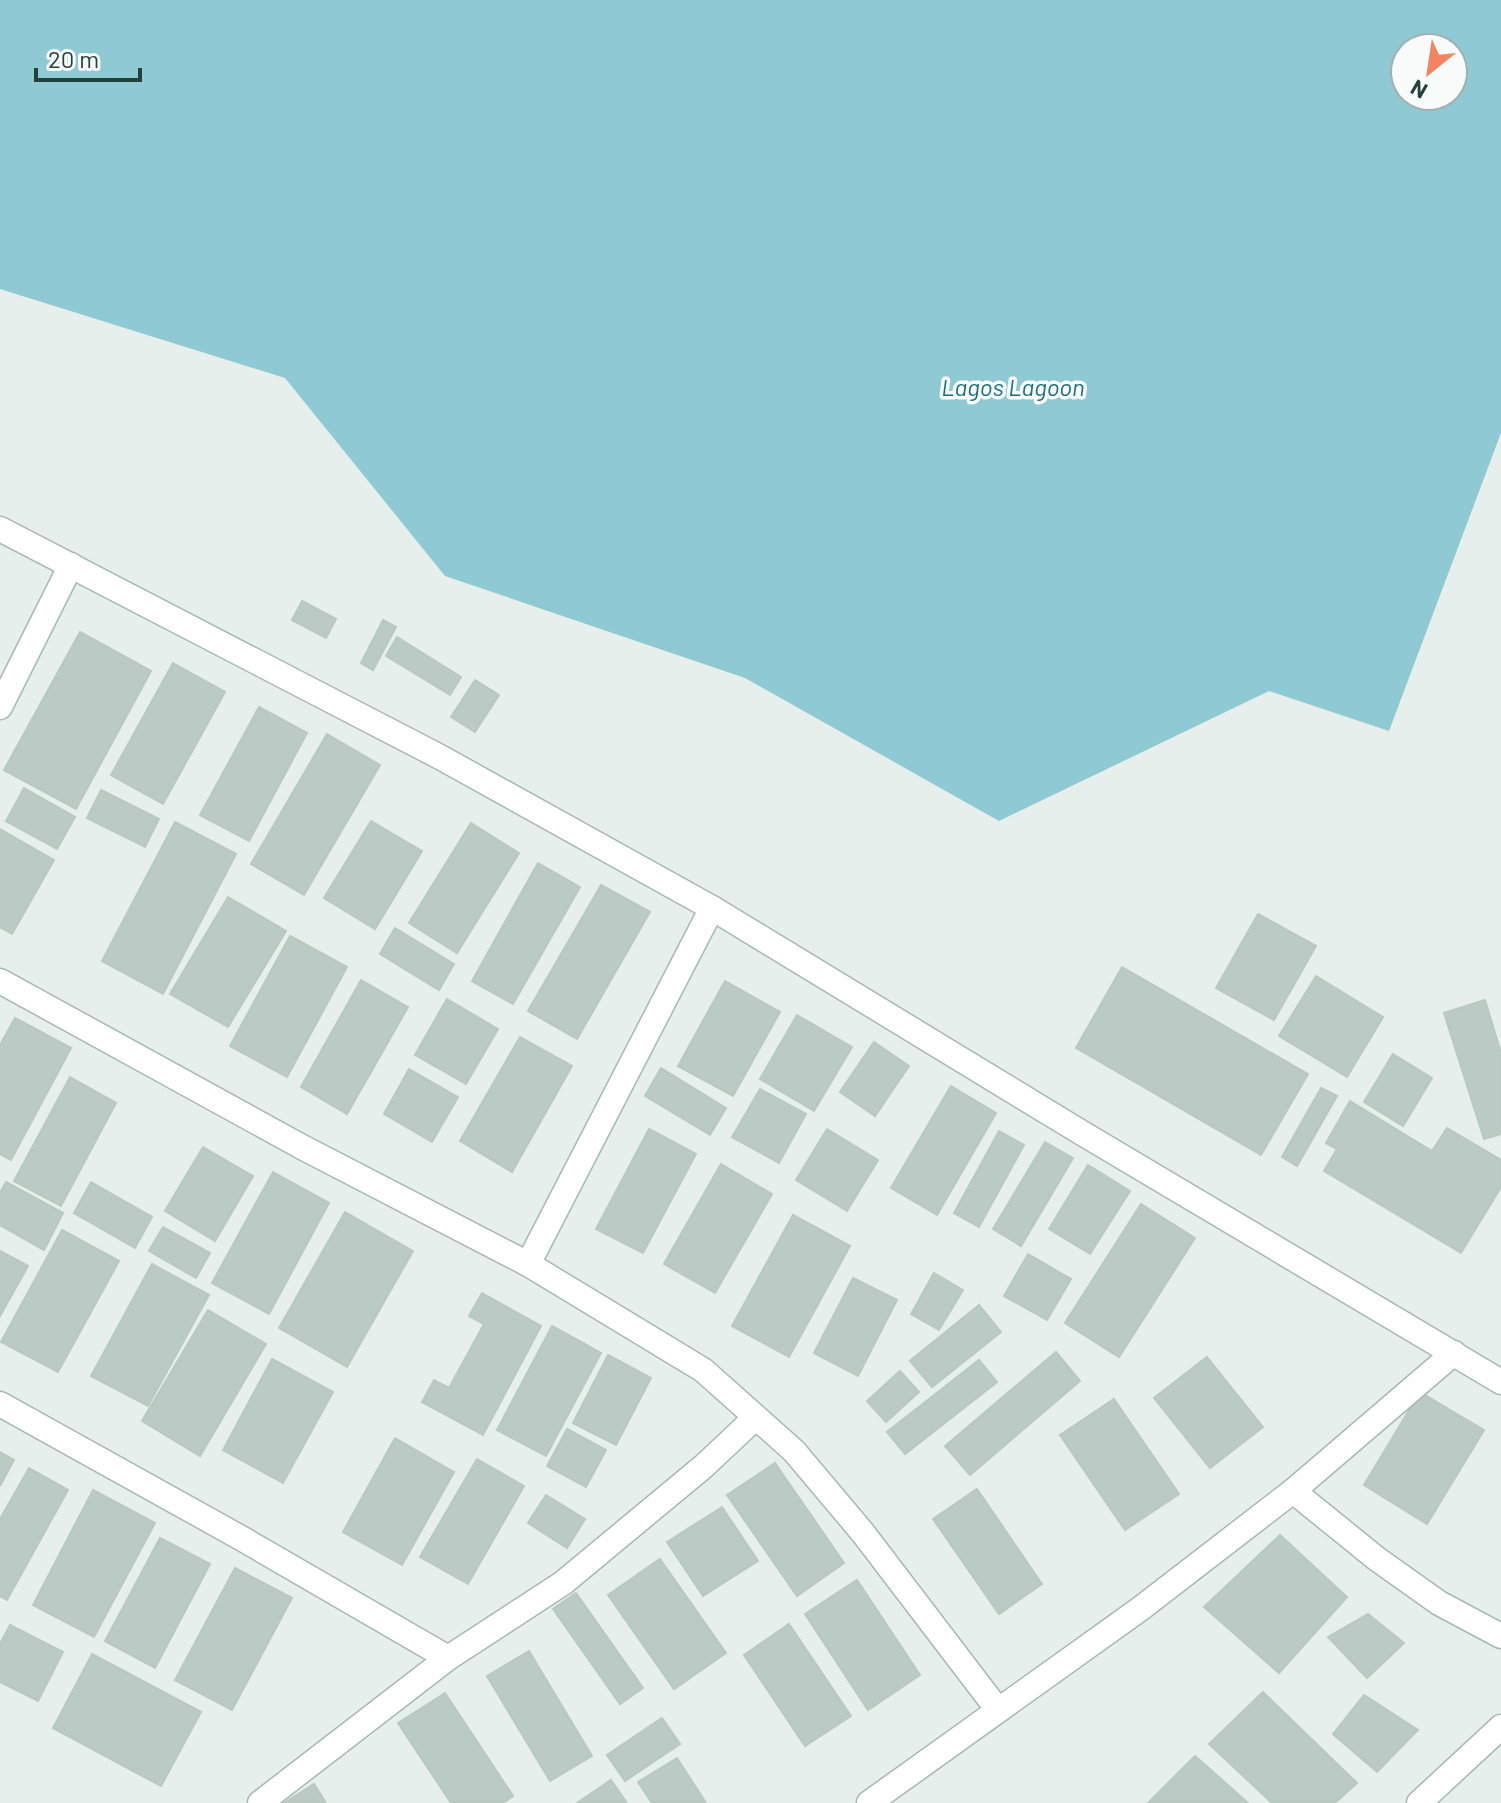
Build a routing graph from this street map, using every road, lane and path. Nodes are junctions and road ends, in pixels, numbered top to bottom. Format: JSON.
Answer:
{"nodes":[{"id":1,"x":0,"y":529,"type":"edge"},
{"id":2,"x":71,"y":565,"type":"junction"},
{"id":3,"x":0,"y":707,"type":"edge"},
{"id":4,"x":712,"y":908,"type":"junction"},
{"id":5,"x":0,"y":981,"type":"edge"},
{"id":6,"x":528,"y":1264,"type":"junction"},
{"id":7,"x":1454,"y":1353,"type":"junction"},
{"id":8,"x":1501,"y":1382,"type":"edge"},
{"id":9,"x":0,"y":1404,"type":"edge"},
{"id":10,"x":755,"y":1418,"type":"junction"},
{"id":11,"x":1293,"y":1491,"type":"junction"},
{"id":12,"x":1501,"y":1636,"type":"edge"},
{"id":13,"x":448,"y":1658,"type":"junction"},
{"id":14,"x":998,"y":1710,"type":"junction"},
{"id":15,"x":1501,"y":1727,"type":"edge"},
{"id":16,"x":260,"y":1803,"type":"edge"},
{"id":17,"x":869,"y":1803,"type":"edge"},
{"id":18,"x":1419,"y":1803,"type":"edge"}],
"edges":[{"from":1,"to":2,"type":"street"},
{"from":2,"to":3,"type":"street"},
{"from":2,"to":4,"type":"street"},
{"from":4,"to":6,"type":"street"},
{"from":4,"to":7,"type":"street"},
{"from":5,"to":6,"type":"street"},
{"from":6,"to":10,"type":"street"},
{"from":7,"to":8,"type":"street"},
{"from":7,"to":11,"type":"street"},
{"from":9,"to":13,"type":"street"},
{"from":10,"to":13,"type":"street"},
{"from":10,"to":14,"type":"street"},
{"from":11,"to":12,"type":"street"},
{"from":11,"to":14,"type":"street"},
{"from":13,"to":16,"type":"street"},
{"from":14,"to":17,"type":"street"},
{"from":15,"to":18,"type":"street"}]}
